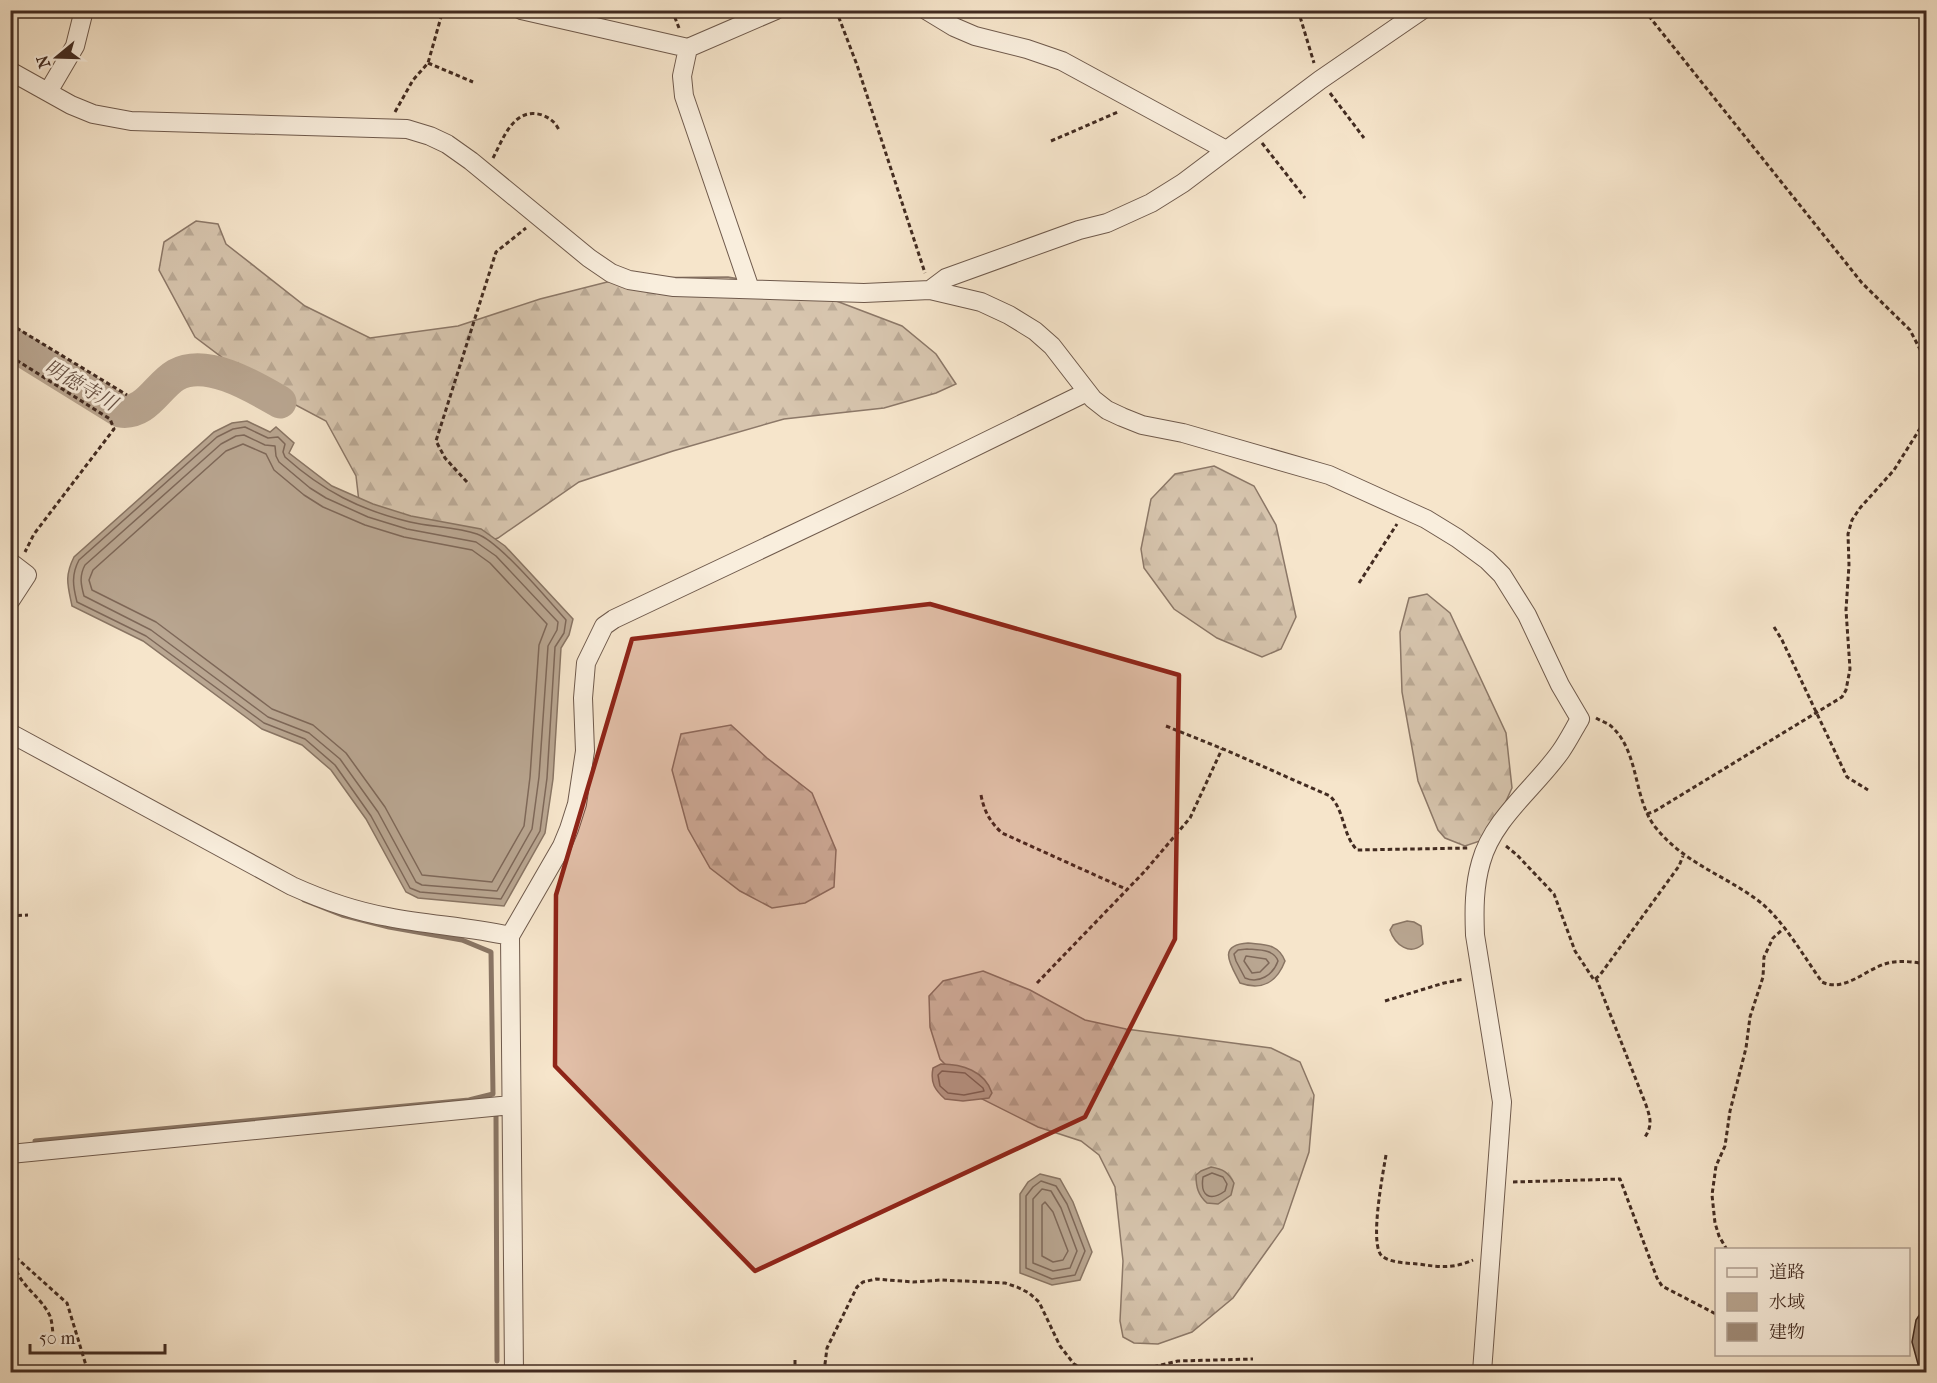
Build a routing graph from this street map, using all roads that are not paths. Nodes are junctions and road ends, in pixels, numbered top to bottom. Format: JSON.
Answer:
{"nodes":[{"id":1,"x":84,"y":10,"type":"edge"},
{"id":2,"x":521,"y":10,"type":"edge"},
{"id":3,"x":776,"y":10,"type":"edge"},
{"id":4,"x":926,"y":10,"type":"edge"},
{"id":5,"x":1422,"y":10,"type":"edge"},
{"id":6,"x":688,"y":48,"type":"junction"},
{"id":7,"x":10,"y":70,"type":"edge"},
{"id":8,"x":48,"y":92,"type":"junction"},
{"id":9,"x":1226,"y":150,"type":"junction"},
{"id":10,"x":750,"y":289,"type":"junction"},
{"id":11,"x":930,"y":290,"type":"junction"},
{"id":12,"x":1087,"y":392,"type":"junction"},
{"id":13,"x":14,"y":564,"type":"edge"},
{"id":14,"x":10,"y":601,"type":"edge"},
{"id":15,"x":10,"y":733,"type":"edge"},
{"id":16,"x":510,"y":936,"type":"junction"},
{"id":17,"x":511,"y":1105,"type":"junction"},
{"id":18,"x":10,"y":1154,"type":"edge"},
{"id":19,"x":514,"y":1372,"type":"edge"},
{"id":20,"x":1482,"y":1372,"type":"edge"}],
"edges":[{"from":1,"to":8,"type":"street"},
{"from":2,"to":6,"type":"street"},
{"from":3,"to":6,"type":"street"},
{"from":4,"to":9,"type":"street"},
{"from":5,"to":9,"type":"street"},
{"from":6,"to":10,"type":"street"},
{"from":7,"to":8,"type":"street"},
{"from":8,"to":10,"type":"street"},
{"from":9,"to":11,"type":"street"},
{"from":10,"to":11,"type":"street"},
{"from":11,"to":12,"type":"street"},
{"from":12,"to":16,"type":"street"},
{"from":12,"to":20,"type":"street"},
{"from":13,"to":14,"type":"street"},
{"from":15,"to":16,"type":"street"},
{"from":16,"to":17,"type":"street"},
{"from":17,"to":18,"type":"street"},
{"from":17,"to":19,"type":"street"}]}
